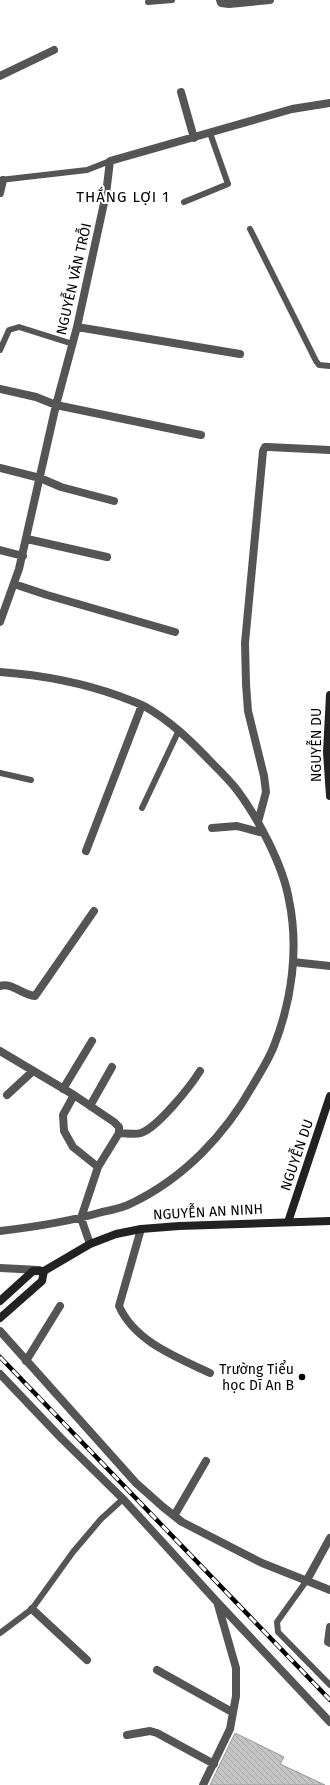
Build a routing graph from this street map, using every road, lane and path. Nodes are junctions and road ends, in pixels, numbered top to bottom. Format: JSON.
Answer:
{"nodes":[{"id":1,"x":172,"y":0,"type":"edge"},
{"id":2,"x":220,"y":0,"type":"edge"},
{"id":3,"x":270,"y":0,"type":"edge"},
{"id":4,"x":148,"y":2,"type":"dead end"},
{"id":5,"x":54,"y":50,"type":"dead end"},
{"id":6,"x":0,"y":76,"type":"edge"},
{"id":7,"x":181,"y":92,"type":"dead end"},
{"id":8,"x":330,"y":103,"type":"edge"},
{"id":9,"x":210,"y":133,"type":"junction"},
{"id":10,"x":194,"y":138,"type":"junction"},
{"id":11,"x":110,"y":161,"type":"junction"},
{"id":12,"x":1,"y":180,"type":"edge"},
{"id":13,"x":0,"y":193,"type":"edge"},
{"id":14,"x":184,"y":202,"type":"dead end"},
{"id":15,"x":250,"y":229,"type":"dead end"},
{"id":16,"x":78,"y":327,"type":"junction"},
{"id":17,"x":73,"y":344,"type":"junction"},
{"id":18,"x":0,"y":350,"type":"edge"},
{"id":19,"x":240,"y":354,"type":"dead end"},
{"id":20,"x":330,"y":366,"type":"edge"},
{"id":21,"x":0,"y":388,"type":"edge"},
{"id":22,"x":56,"y":405,"type":"junction"},
{"id":23,"x":201,"y":435,"type":"dead end"},
{"id":24,"x":330,"y":450,"type":"edge"},
{"id":25,"x":0,"y":468,"type":"edge"},
{"id":26,"x":40,"y":478,"type":"junction"},
{"id":27,"x":114,"y":502,"type":"dead end"},
{"id":28,"x":26,"y":539,"type":"junction"},
{"id":29,"x":0,"y":550,"type":"edge"},
{"id":30,"x":22,"y":556,"type":"junction"},
{"id":31,"x":107,"y":557,"type":"dead end"},
{"id":32,"x":14,"y":584,"type":"junction"},
{"id":33,"x":0,"y":622,"type":"edge"},
{"id":34,"x":175,"y":632,"type":"dead end"},
{"id":35,"x":0,"y":672,"type":"edge"},
{"id":36,"x":330,"y":694,"type":"edge"},
{"id":37,"x":142,"y":705,"type":"junction"},
{"id":38,"x":179,"y":730,"type":"junction"},
{"id":39,"x":0,"y":773,"type":"edge"},
{"id":40,"x":329,"y":776,"type":"edge"},
{"id":41,"x":31,"y":780,"type":"dead end"},
{"id":42,"x":330,"y":796,"type":"edge"},
{"id":43,"x":142,"y":808,"type":"dead end"},
{"id":44,"x":258,"y":822,"type":"junction"},
{"id":45,"x":212,"y":828,"type":"dead end"},
{"id":46,"x":263,"y":833,"type":"junction"},
{"id":47,"x":86,"y":851,"type":"dead end"},
{"id":48,"x":94,"y":911,"type":"dead end"},
{"id":49,"x":293,"y":962,"type":"junction"},
{"id":50,"x":330,"y":966,"type":"edge"},
{"id":51,"x":0,"y":986,"type":"edge"},
{"id":52,"x":92,"y":1041,"type":"dead end"},
{"id":53,"x":0,"y":1051,"type":"edge"},
{"id":54,"x":112,"y":1067,"type":"dead end"},
{"id":55,"x":33,"y":1071,"type":"junction"},
{"id":56,"x":200,"y":1071,"type":"dead end"},
{"id":57,"x":63,"y":1089,"type":"junction"},
{"id":58,"x":7,"y":1095,"type":"dead end"},
{"id":59,"x":74,"y":1095,"type":"junction"},
{"id":60,"x":330,"y":1096,"type":"edge"},
{"id":61,"x":90,"y":1106,"type":"junction"},
{"id":62,"x":119,"y":1133,"type":"junction"},
{"id":63,"x":98,"y":1167,"type":"junction"},
{"id":64,"x":81,"y":1218,"type":"junction"},
{"id":65,"x":330,"y":1221,"type":"edge"},
{"id":66,"x":288,"y":1222,"type":"junction"},
{"id":67,"x":141,"y":1229,"type":"junction"},
{"id":68,"x":0,"y":1231,"type":"edge"},
{"id":69,"x":90,"y":1244,"type":"junction"},
{"id":70,"x":0,"y":1268,"type":"edge"},
{"id":71,"x":44,"y":1271,"type":"junction"},
{"id":72,"x":0,"y":1301,"type":"edge"},
{"id":73,"x":60,"y":1306,"type":"dead end"},
{"id":74,"x":0,"y":1318,"type":"edge"},
{"id":75,"x":0,"y":1331,"type":"edge"},
{"id":76,"x":26,"y":1361,"type":"junction"},
{"id":77,"x":210,"y":1372,"type":"dead end"},
{"id":78,"x":0,"y":1374,"type":"edge"},
{"id":79,"x":206,"y":1461,"type":"dead end"},
{"id":80,"x":124,"y":1499,"type":"junction"},
{"id":81,"x":174,"y":1516,"type":"junction"},
{"id":82,"x":330,"y":1538,"type":"edge"},
{"id":83,"x":307,"y":1580,"type":"junction"},
{"id":84,"x":330,"y":1590,"type":"edge"},
{"id":85,"x":218,"y":1603,"type":"junction"},
{"id":86,"x":32,"y":1609,"type":"junction"},
{"id":87,"x":330,"y":1627,"type":"edge"},
{"id":88,"x":0,"y":1633,"type":"edge"},
{"id":89,"x":330,"y":1643,"type":"edge"},
{"id":90,"x":87,"y":1660,"type":"dead end"},
{"id":91,"x":157,"y":1670,"type":"dead end"},
{"id":92,"x":330,"y":1685,"type":"edge"},
{"id":93,"x":232,"y":1712,"type":"junction"},
{"id":94,"x":330,"y":1722,"type":"edge"},
{"id":95,"x":126,"y":1735,"type":"dead end"},
{"id":96,"x":214,"y":1764,"type":"junction"},
{"id":97,"x":203,"y":1785,"type":"edge"}],
"edges":[{"from":1,"to":4,"type":"lane"},
{"from":2,"to":3,"type":"street"},
{"from":5,"to":6,"type":"street"},
{"from":7,"to":10,"type":"street"},
{"from":8,"to":9,"type":"street"},
{"from":9,"to":10,"type":"street"},
{"from":9,"to":14,"type":"lane"},
{"from":10,"to":11,"type":"street"},
{"from":11,"to":12,"type":"lane"},
{"from":11,"to":16,"type":"street","name":"NGUYỄN VĂN TRỖI"},
{"from":12,"to":13,"type":"street"},
{"from":15,"to":20,"type":"lane"},
{"from":16,"to":17,"type":"street","name":"NGUYỄN VĂN TRỖI"},
{"from":16,"to":19,"type":"street"},
{"from":17,"to":18,"type":"lane"},
{"from":17,"to":22,"type":"street","name":"NGUYỄN VĂN TRỖI"},
{"from":21,"to":22,"type":"street"},
{"from":22,"to":23,"type":"street"},
{"from":22,"to":26,"type":"street","name":"NGUYỄN VĂN TRỖI"},
{"from":24,"to":44,"type":"street"},
{"from":25,"to":26,"type":"street"},
{"from":26,"to":27,"type":"street"},
{"from":26,"to":28,"type":"street","name":"NGUYỄN VĂN TRỖI"},
{"from":28,"to":30,"type":"street","name":"NGUYỄN VĂN TRỖI"},
{"from":28,"to":31,"type":"street"},
{"from":29,"to":30,"type":"street"},
{"from":30,"to":32,"type":"street","name":"NGUYỄN VĂN TRỖI"},
{"from":32,"to":33,"type":"street","name":"NGUYỄN VĂN TRỖI"},
{"from":32,"to":34,"type":"street"},
{"from":35,"to":37,"type":"street"},
{"from":36,"to":40,"type":"main road","name":"NGUYỄN DU"},
{"from":37,"to":38,"type":"street"},
{"from":37,"to":47,"type":"street"},
{"from":38,"to":43,"type":"lane"},
{"from":38,"to":44,"type":"street"},
{"from":39,"to":41,"type":"lane"},
{"from":40,"to":42,"type":"main road","name":"NGUYỄN DU"},
{"from":44,"to":46,"type":"street"},
{"from":45,"to":46,"type":"street"},
{"from":46,"to":49,"type":"street"},
{"from":48,"to":51,"type":"street"},
{"from":49,"to":50,"type":"street"},
{"from":49,"to":64,"type":"street"},
{"from":52,"to":57,"type":"street"},
{"from":53,"to":55,"type":"street"},
{"from":54,"to":61,"type":"street"},
{"from":55,"to":57,"type":"street"},
{"from":55,"to":58,"type":"street"},
{"from":56,"to":62,"type":"street"},
{"from":57,"to":59,"type":"street"},
{"from":59,"to":61,"type":"street"},
{"from":59,"to":63,"type":"street"},
{"from":60,"to":66,"type":"main road","name":"NGUYỄN DU"},
{"from":61,"to":62,"type":"street"},
{"from":62,"to":63,"type":"street"},
{"from":63,"to":64,"type":"street"},
{"from":64,"to":68,"type":"street"},
{"from":64,"to":69,"type":"street"},
{"from":65,"to":66,"type":"main road","name":"NGUYỄN AN NINH"},
{"from":66,"to":67,"type":"main road","name":"NGUYỄN AN NINH"},
{"from":67,"to":69,"type":"main road","name":"NGUYỄN AN NINH"},
{"from":67,"to":77,"type":"street"},
{"from":69,"to":71,"type":"main road","name":"NGUYỄN AN NINH"},
{"from":70,"to":71,"type":"street"},
{"from":71,"to":72,"type":"main road","name":"NGUYỄN AN NINH"},
{"from":71,"to":74,"type":"main road"},
{"from":73,"to":76,"type":"street"},
{"from":75,"to":76,"type":"street"},
{"from":76,"to":81,"type":"street"},
{"from":78,"to":80,"type":"street"},
{"from":79,"to":81,"type":"street"},
{"from":80,"to":85,"type":"street"},
{"from":80,"to":86,"type":"lane"},
{"from":81,"to":83,"type":"street"},
{"from":82,"to":83,"type":"street"},
{"from":83,"to":84,"type":"street"},
{"from":83,"to":92,"type":"lane"},
{"from":85,"to":93,"type":"street"},
{"from":85,"to":94,"type":"street"},
{"from":86,"to":88,"type":"lane"},
{"from":86,"to":90,"type":"street"},
{"from":87,"to":89,"type":"street"},
{"from":91,"to":93,"type":"street"},
{"from":93,"to":96,"type":"street"},
{"from":95,"to":96,"type":"street"},
{"from":96,"to":97,"type":"street"}]}
